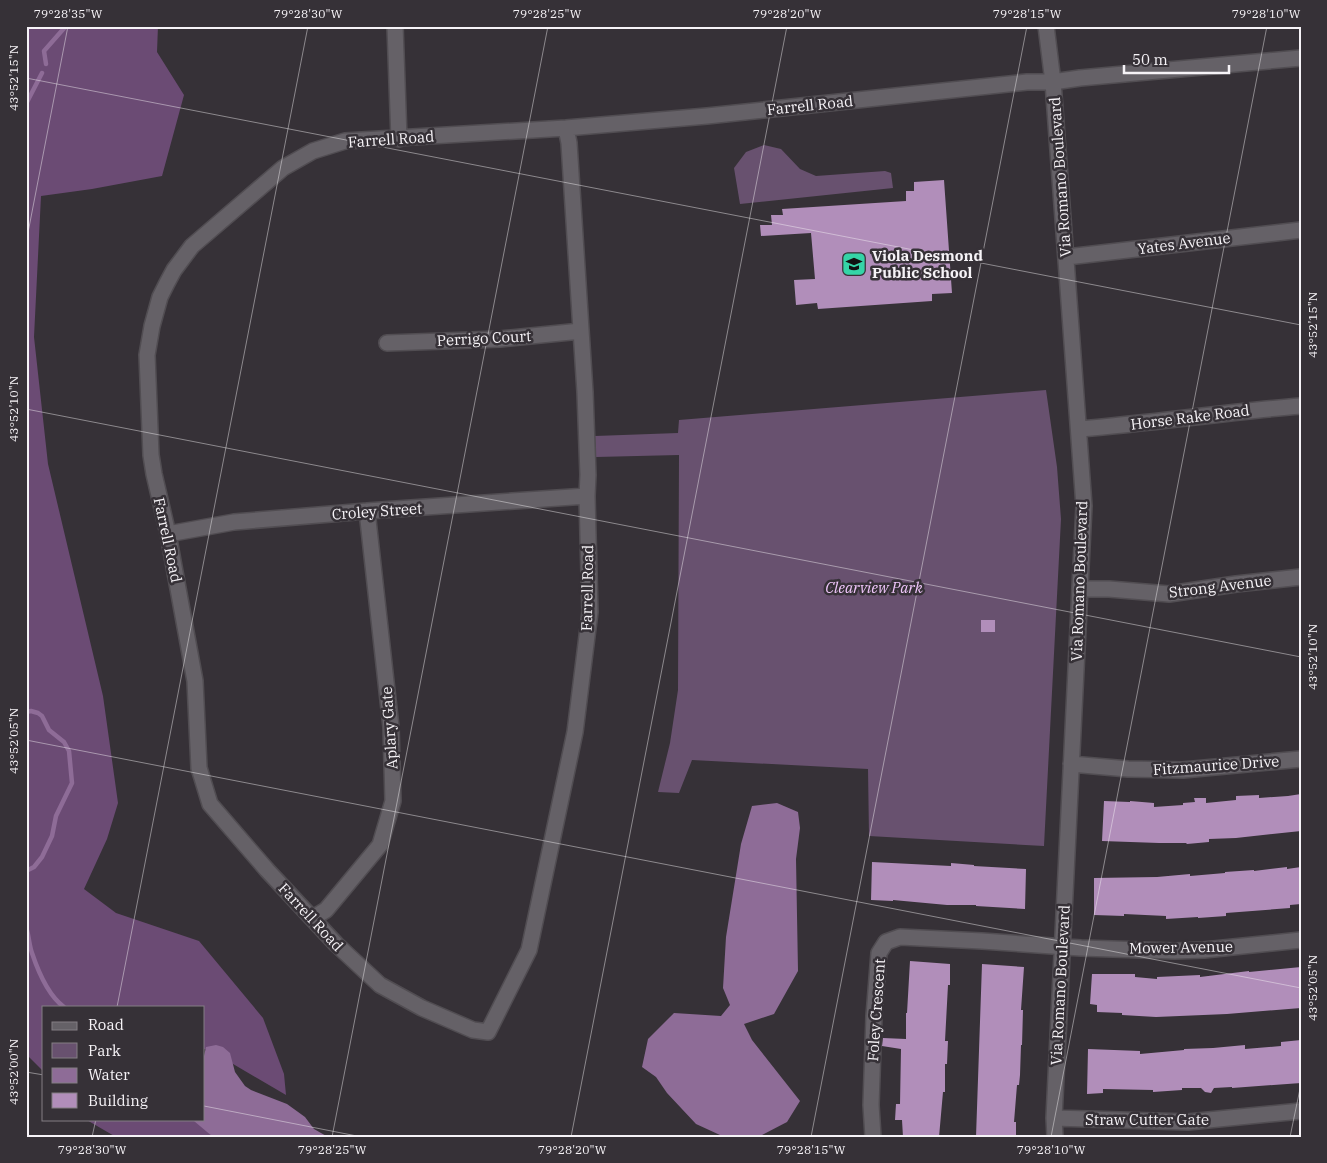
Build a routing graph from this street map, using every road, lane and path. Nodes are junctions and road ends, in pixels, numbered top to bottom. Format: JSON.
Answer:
{"nodes":[{"id":1,"x":395,"y":26,"type":"edge"},
{"id":2,"x":1046,"y":26,"type":"edge"},
{"id":3,"x":1301,"y":58,"type":"edge"},
{"id":4,"x":1053,"y":82,"type":"junction"},
{"id":5,"x":566,"y":128,"type":"junction"},
{"id":6,"x":399,"y":139,"type":"junction"},
{"id":7,"x":1301,"y":230,"type":"edge"},
{"id":8,"x":1067,"y":257,"type":"junction"},
{"id":9,"x":581,"y":331,"type":"junction"},
{"id":10,"x":387,"y":343,"type":"dead end"},
{"id":11,"x":1301,"y":406,"type":"edge"},
{"id":12,"x":1079,"y":429,"type":"junction"},
{"id":13,"x":587,"y":496,"type":"junction"},
{"id":14,"x":367,"y":511,"type":"junction"},
{"id":15,"x":168,"y":534,"type":"junction"},
{"id":16,"x":1301,"y":577,"type":"edge"},
{"id":17,"x":1080,"y":589,"type":"junction"},
{"id":18,"x":1301,"y":759,"type":"edge"},
{"id":19,"x":1071,"y":764,"type":"junction"},
{"id":20,"x":313,"y":918,"type":"junction"},
{"id":21,"x":1301,"y":940,"type":"edge"},
{"id":22,"x":1062,"y":946,"type":"junction"},
{"id":23,"x":1301,"y":1111,"type":"edge"},
{"id":24,"x":1054,"y":1118,"type":"junction"},
{"id":25,"x":873,"y":1137,"type":"edge"},
{"id":26,"x":1055,"y":1137,"type":"edge"}],
"edges":[{"from":1,"to":6,"type":"street"},
{"from":2,"to":4,"type":"street","name":"Via Romano Boulevard"},
{"from":3,"to":4,"type":"street","name":"Farrell Road"},
{"from":4,"to":5,"type":"street","name":"Farrell Road"},
{"from":4,"to":8,"type":"street","name":"Via Romano Boulevard"},
{"from":5,"to":6,"type":"street","name":"Farrell Road"},
{"from":5,"to":9,"type":"street","name":"Farrell Road"},
{"from":6,"to":15,"type":"street","name":"Farrell Road"},
{"from":7,"to":8,"type":"street","name":"Yates Avenue"},
{"from":8,"to":12,"type":"street","name":"Via Romano Boulevard"},
{"from":9,"to":10,"type":"street","name":"Perrigo Court"},
{"from":9,"to":13,"type":"street","name":"Farrell Road"},
{"from":11,"to":12,"type":"street","name":"Horse Rake Road"},
{"from":12,"to":17,"type":"street","name":"Via Romano Boulevard"},
{"from":13,"to":14,"type":"street","name":"Croley Street"},
{"from":13,"to":20,"type":"street","name":"Farrell Road"},
{"from":14,"to":15,"type":"street","name":"Croley Street"},
{"from":14,"to":20,"type":"street","name":"Aplary Gate"},
{"from":15,"to":20,"type":"street","name":"Farrell Road"},
{"from":16,"to":17,"type":"street","name":"Strong Avenue"},
{"from":17,"to":19,"type":"street","name":"Via Romano Boulevard"},
{"from":18,"to":19,"type":"street","name":"Fitzmaurice Drive"},
{"from":19,"to":22,"type":"street","name":"Via Romano Boulevard"},
{"from":21,"to":22,"type":"street","name":"Mower Avenue"},
{"from":22,"to":24,"type":"street","name":"Via Romano Boulevard"},
{"from":22,"to":25,"type":"street","name":"Foley Crescent"},
{"from":23,"to":24,"type":"street","name":"Straw Cutter Gate"},
{"from":24,"to":26,"type":"street","name":"Via Romano Boulevard"}]}
